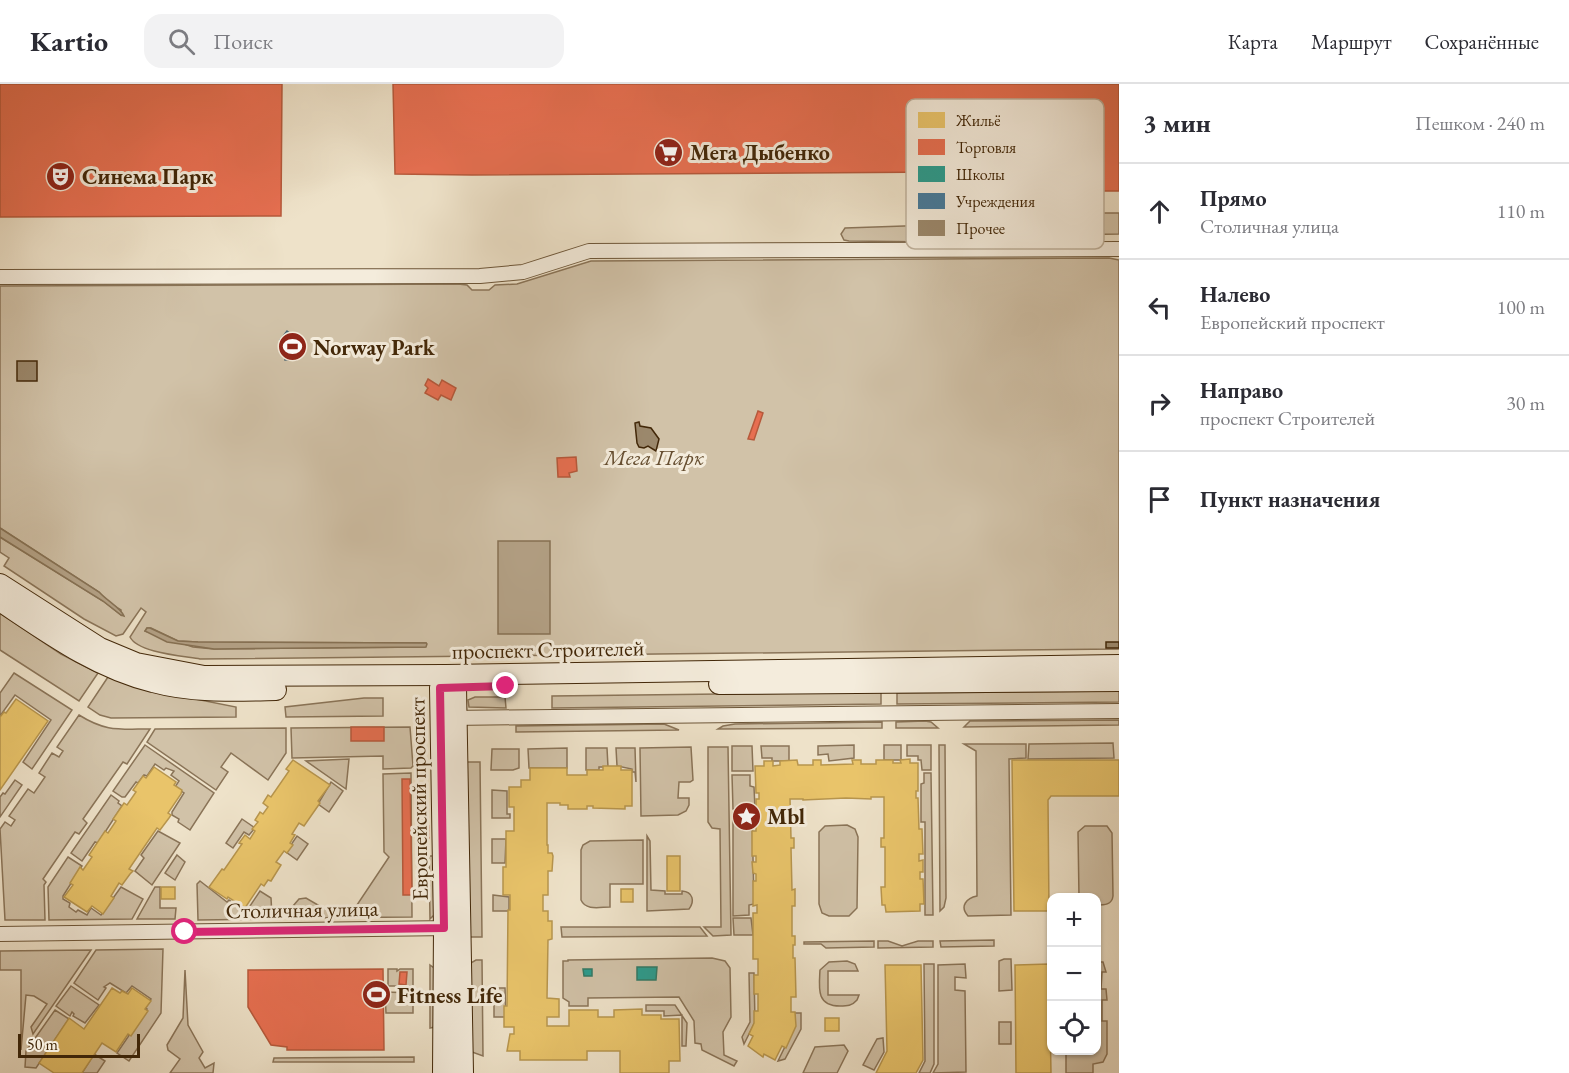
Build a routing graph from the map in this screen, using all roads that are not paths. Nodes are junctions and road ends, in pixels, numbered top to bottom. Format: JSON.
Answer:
{"nodes":[{"id":1,"x":1119,"y":249,"type":"edge"},
{"id":2,"x":0,"y":277,"type":"edge"},
{"id":3,"x":0,"y":584,"type":"edge"},
{"id":4,"x":0,"y":601,"type":"edge"},
{"id":5,"x":1119,"y":665,"type":"edge"},
{"id":6,"x":1119,"y":681,"type":"edge"},
{"id":7,"x":447,"y":683,"type":"junction"},
{"id":8,"x":1119,"y":711,"type":"edge"},
{"id":9,"x":448,"y":718,"type":"junction"},
{"id":10,"x":453,"y":928,"type":"junction"},
{"id":11,"x":0,"y":934,"type":"edge"},
{"id":12,"x":443,"y":1073,"type":"edge"},
{"id":13,"x":464,"y":1073,"type":"edge"}],
"edges":[{"from":1,"to":2,"type":"street"},
{"from":3,"to":7,"type":"street","name":"проспект Строителей"},
{"from":4,"to":7,"type":"street","name":"проспект Строителей"},
{"from":5,"to":7,"type":"street","name":"проспект Строителей"},
{"from":6,"to":7,"type":"street","name":"проспект Строителей"},
{"from":7,"to":9,"type":"street","name":"Европейский проспект"},
{"from":8,"to":9,"type":"street"},
{"from":9,"to":10,"type":"street","name":"Европейский проспект"},
{"from":10,"to":11,"type":"street","name":"Столичная улица"},
{"from":10,"to":12,"type":"street","name":"Европейский проспект"},
{"from":10,"to":13,"type":"street","name":"Европейский проспект"}]}
